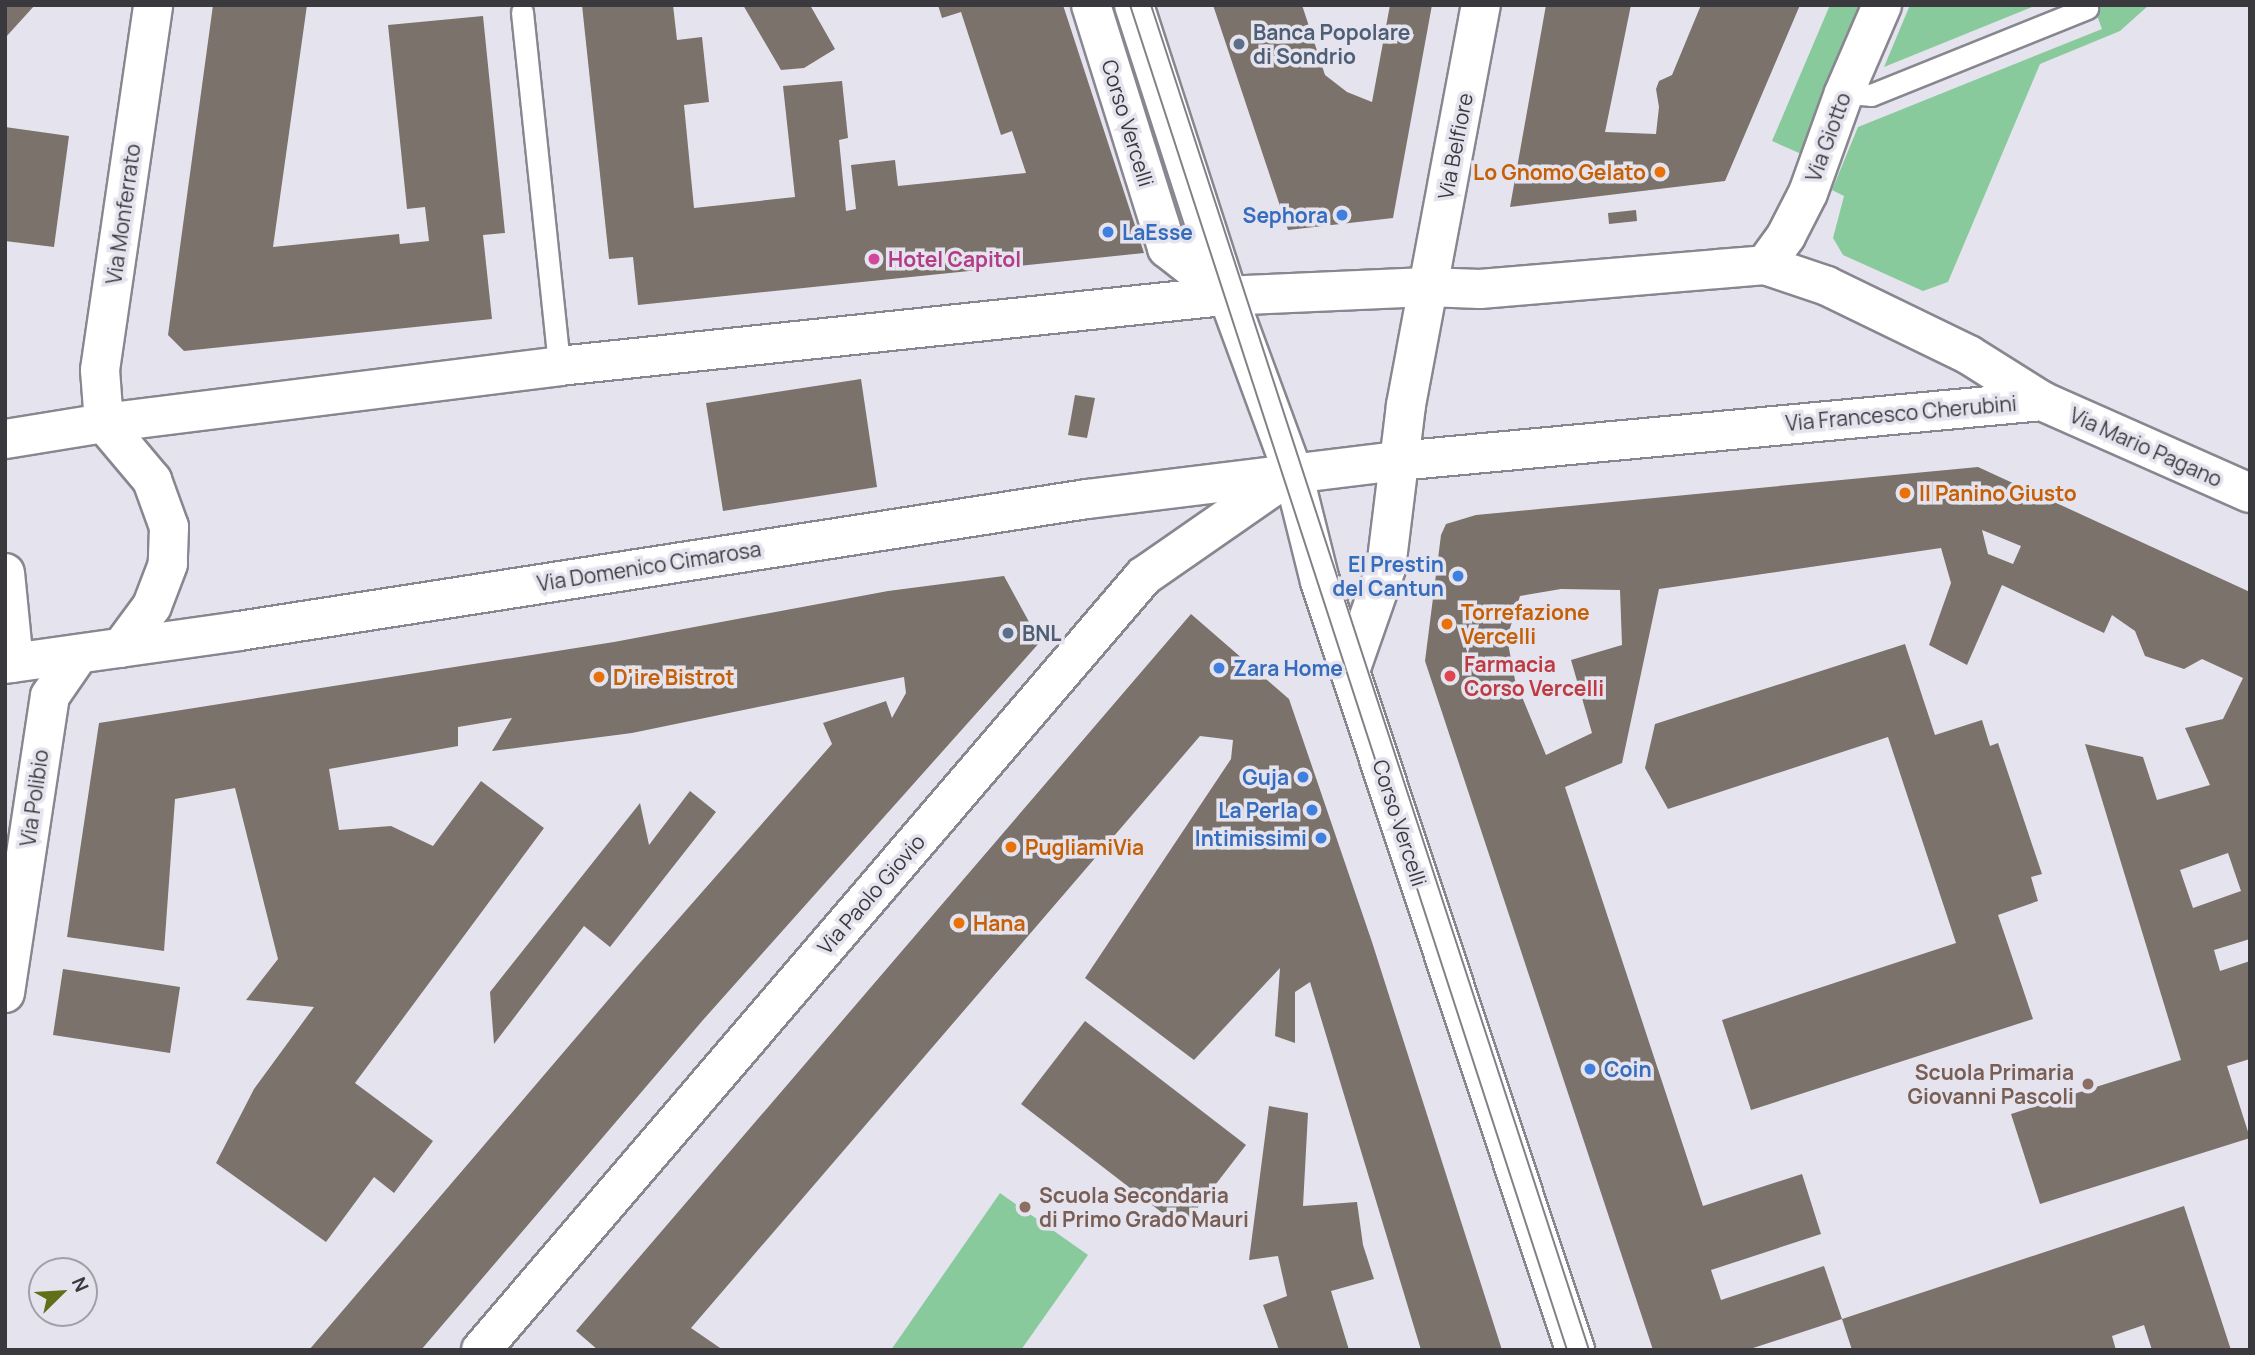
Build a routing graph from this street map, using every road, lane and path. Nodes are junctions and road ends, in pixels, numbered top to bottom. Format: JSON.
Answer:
{"nodes":[{"id":1,"x":153,"y":5,"type":"edge"},
{"id":2,"x":1091,"y":5,"type":"edge"},
{"id":3,"x":1481,"y":5,"type":"edge"},
{"id":4,"x":1882,"y":5,"type":"edge"},
{"id":5,"x":1136,"y":8,"type":"edge"},
{"id":6,"x":2087,"y":8,"type":"dead end"},
{"id":7,"x":522,"y":12,"type":"dead end"},
{"id":8,"x":1844,"y":93,"type":"junction"},
{"id":9,"x":1765,"y":265,"type":"junction"},
{"id":10,"x":1427,"y":287,"type":"junction"},
{"id":11,"x":1228,"y":296,"type":"junction"},
{"id":12,"x":559,"y":366,"type":"junction"},
{"id":13,"x":2042,"y":401,"type":"junction"},
{"id":14,"x":104,"y":423,"type":"junction"},
{"id":15,"x":5,"y":439,"type":"edge"},
{"id":16,"x":1398,"y":461,"type":"junction"},
{"id":17,"x":1293,"y":473,"type":"junction"},
{"id":18,"x":2250,"y":493,"type":"edge"},
{"id":19,"x":5,"y":573,"type":"edge"},
{"id":20,"x":121,"y":648,"type":"junction"},
{"id":21,"x":79,"y":654,"type":"junction"},
{"id":22,"x":10,"y":663,"type":"edge"},
{"id":23,"x":1350,"y":671,"type":"junction"},
{"id":24,"x":5,"y":993,"type":"edge"},
{"id":25,"x":501,"y":1343,"type":"edge"},
{"id":26,"x":1575,"y":1350,"type":"edge"}],
"edges":[{"from":1,"to":14,"type":"street","name":"Via Monferrato"},
{"from":2,"to":11,"type":"street","name":"Corso Vercelli"},
{"from":3,"to":10,"type":"street","name":"Via Belfiore"},
{"from":4,"to":8,"type":"street","name":"Via Giotto"},
{"from":5,"to":11,"type":"street","name":"Corso Vercelli"},
{"from":6,"to":8,"type":"lane"},
{"from":7,"to":12,"type":"lane"},
{"from":8,"to":9,"type":"street","name":"Via Giotto"},
{"from":9,"to":10,"type":"street","name":"Via Francesco Cherubini"},
{"from":9,"to":13,"type":"street","name":"Via Francesco Cherubini"},
{"from":10,"to":11,"type":"street","name":"Via Francesco Cherubini"},
{"from":10,"to":16,"type":"street","name":"Via Belfiore"},
{"from":11,"to":12,"type":"street"},
{"from":11,"to":17,"type":"street","name":"Corso Vercelli"},
{"from":12,"to":14,"type":"street"},
{"from":13,"to":16,"type":"street","name":"Via Francesco Cherubini"},
{"from":13,"to":18,"type":"street","name":"Via Mario Pagano"},
{"from":14,"to":15,"type":"street"},
{"from":14,"to":20,"type":"street"},
{"from":16,"to":17,"type":"street","name":"Via Francesco Cherubini"},
{"from":16,"to":23,"type":"street","name":"Via Belfiore"},
{"from":17,"to":20,"type":"street","name":"Via Domenico Cimarosa"},
{"from":17,"to":23,"type":"street","name":"Corso Vercelli"},
{"from":17,"to":25,"type":"street","name":"Via Paolo Giovio"},
{"from":19,"to":22,"type":"street"},
{"from":20,"to":21,"type":"street","name":"Via Domenico Cimarosa"},
{"from":21,"to":22,"type":"street","name":"Via Domenico Cimarosa"},
{"from":21,"to":24,"type":"street","name":"Via Polibio"},
{"from":23,"to":26,"type":"street","name":"Corso Vercelli"}]}
